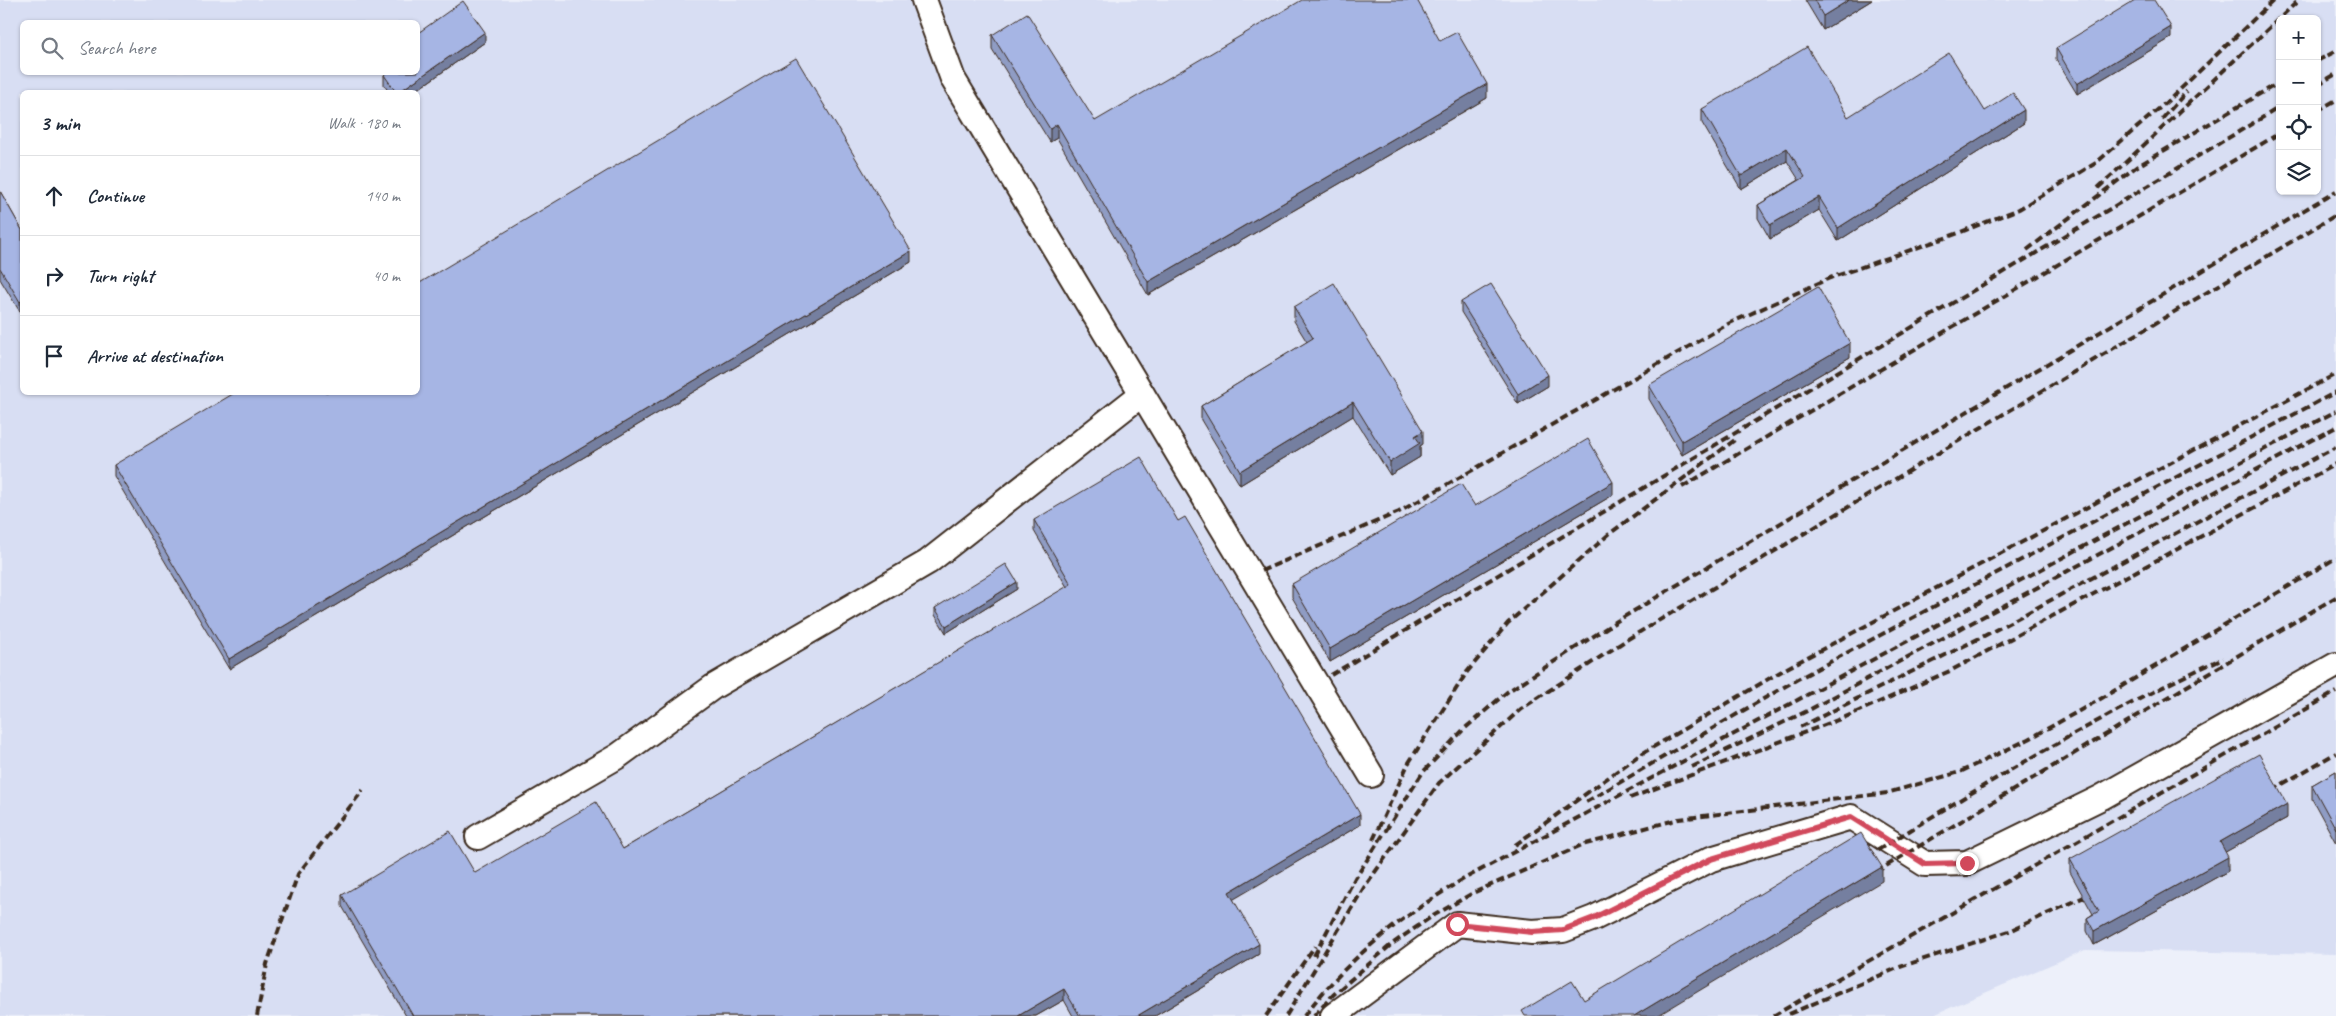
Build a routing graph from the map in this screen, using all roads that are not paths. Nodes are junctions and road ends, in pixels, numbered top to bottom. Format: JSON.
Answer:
{"nodes":[{"id":1,"x":924,"y":0,"type":"edge"},
{"id":2,"x":1142,"y":394,"type":"junction"},
{"id":3,"x":2336,"y":665,"type":"edge"},
{"id":4,"x":1371,"y":775,"type":"dead end"},
{"id":5,"x":478,"y":837,"type":"dead end"},
{"id":6,"x":1333,"y":1016,"type":"edge"}],
"edges":[{"from":1,"to":2,"type":"street"},
{"from":2,"to":4,"type":"street"},
{"from":2,"to":5,"type":"street"},
{"from":3,"to":6,"type":"street"}]}
